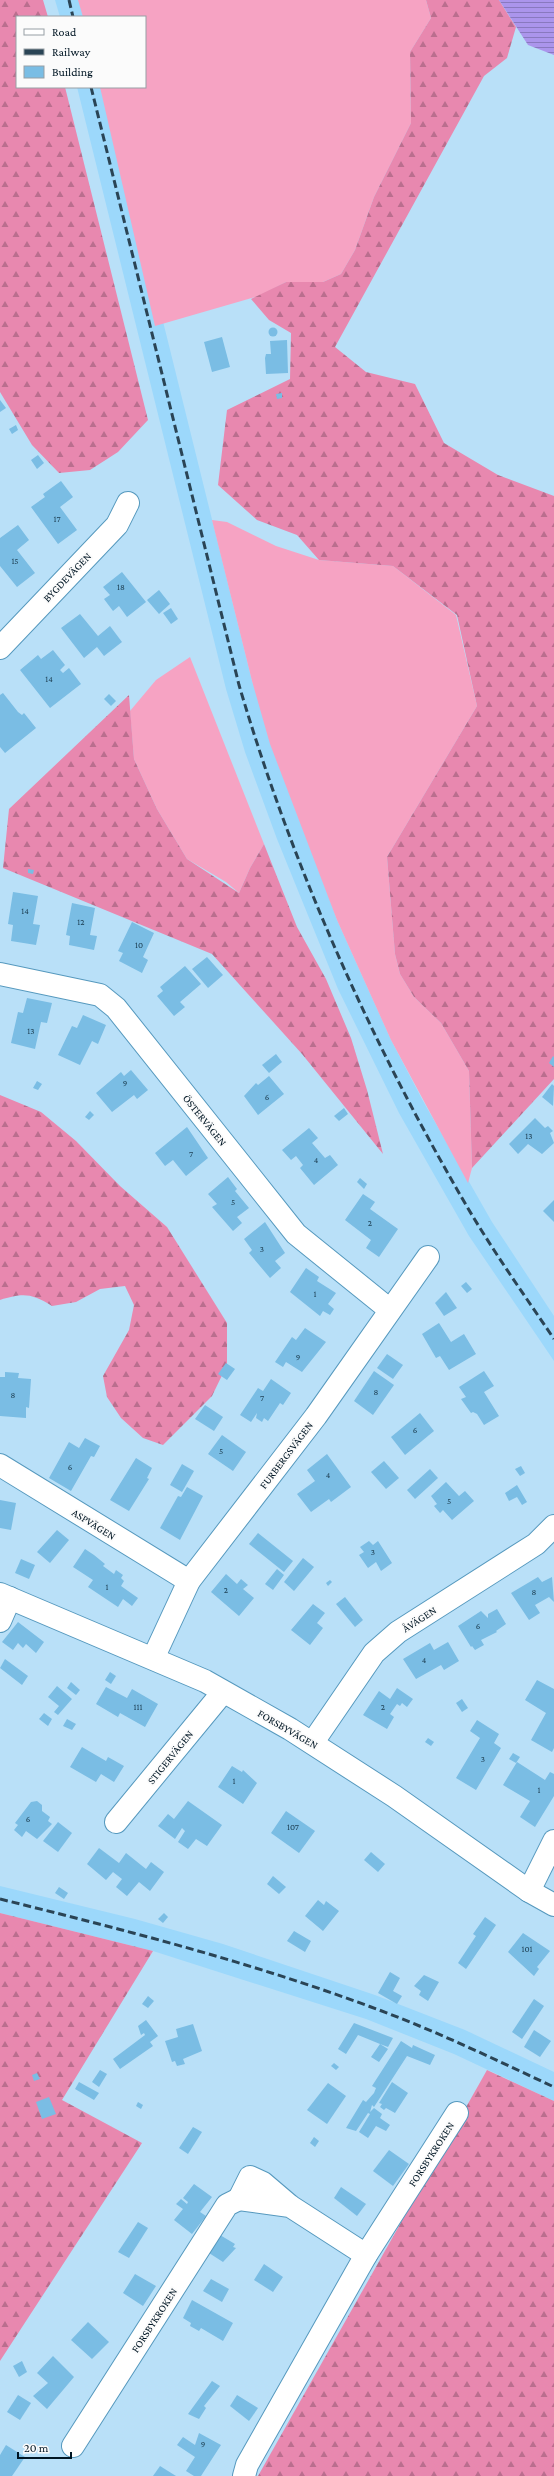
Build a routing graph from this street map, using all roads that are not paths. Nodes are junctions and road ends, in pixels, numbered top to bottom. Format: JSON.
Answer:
{"nodes":[{"id":1,"x":128,"y":503,"type":"dead end"},
{"id":2,"x":0,"y":648,"type":"edge"},
{"id":3,"x":0,"y":974,"type":"edge"},
{"id":4,"x":428,"y":1257,"type":"dead end"},
{"id":5,"x":390,"y":1310,"type":"junction"},
{"id":6,"x":0,"y":1465,"type":"edge"},
{"id":7,"x":554,"y":1526,"type":"edge"},
{"id":8,"x":189,"y":1581,"type":"junction"},
{"id":9,"x":5,"y":1596,"type":"edge"},
{"id":10,"x":0,"y":1621,"type":"edge"},
{"id":11,"x":152,"y":1657,"type":"junction"},
{"id":12,"x":223,"y":1692,"type":"junction"},
{"id":13,"x":313,"y":1742,"type":"junction"},
{"id":14,"x":116,"y":1822,"type":"dead end"},
{"id":15,"x":554,"y":1841,"type":"edge"},
{"id":16,"x":529,"y":1890,"type":"junction"},
{"id":17,"x":554,"y":1905,"type":"edge"},
{"id":18,"x":457,"y":2113,"type":"dead end"},
{"id":19,"x":366,"y":2255,"type":"junction"},
{"id":20,"x":73,"y":2446,"type":"dead end"},
{"id":21,"x":244,"y":2476,"type":"edge"}],
"edges":[{"from":1,"to":2,"type":"street","name":"BYGDEVÄGEN"},
{"from":3,"to":5,"type":"street","name":"ÖSTERVÄGEN"},
{"from":4,"to":5,"type":"street","name":"FURBERGSVÄGEN"},
{"from":5,"to":8,"type":"street","name":"FURBERGSVÄGEN"},
{"from":6,"to":8,"type":"street","name":"ASPVÄGEN"},
{"from":7,"to":13,"type":"street","name":"ÅVÄGEN"},
{"from":8,"to":11,"type":"street","name":"FURBERGSVÄGEN"},
{"from":9,"to":10,"type":"street"},
{"from":9,"to":11,"type":"street","name":"FORSBYVÄGEN"},
{"from":11,"to":12,"type":"street","name":"FORSBYVÄGEN"},
{"from":12,"to":13,"type":"street","name":"FORSBYVÄGEN"},
{"from":12,"to":14,"type":"street","name":"STIGERVÄGEN"},
{"from":13,"to":16,"type":"street","name":"FORSBYVÄGEN"},
{"from":15,"to":16,"type":"street"},
{"from":16,"to":17,"type":"street","name":"FORSBYVÄGEN"},
{"from":18,"to":19,"type":"street","name":"FORSBYKROKEN"},
{"from":19,"to":20,"type":"street","name":"FORSBYKROKEN"},
{"from":19,"to":21,"type":"street","name":"FORSBYKROKEN"}]}
